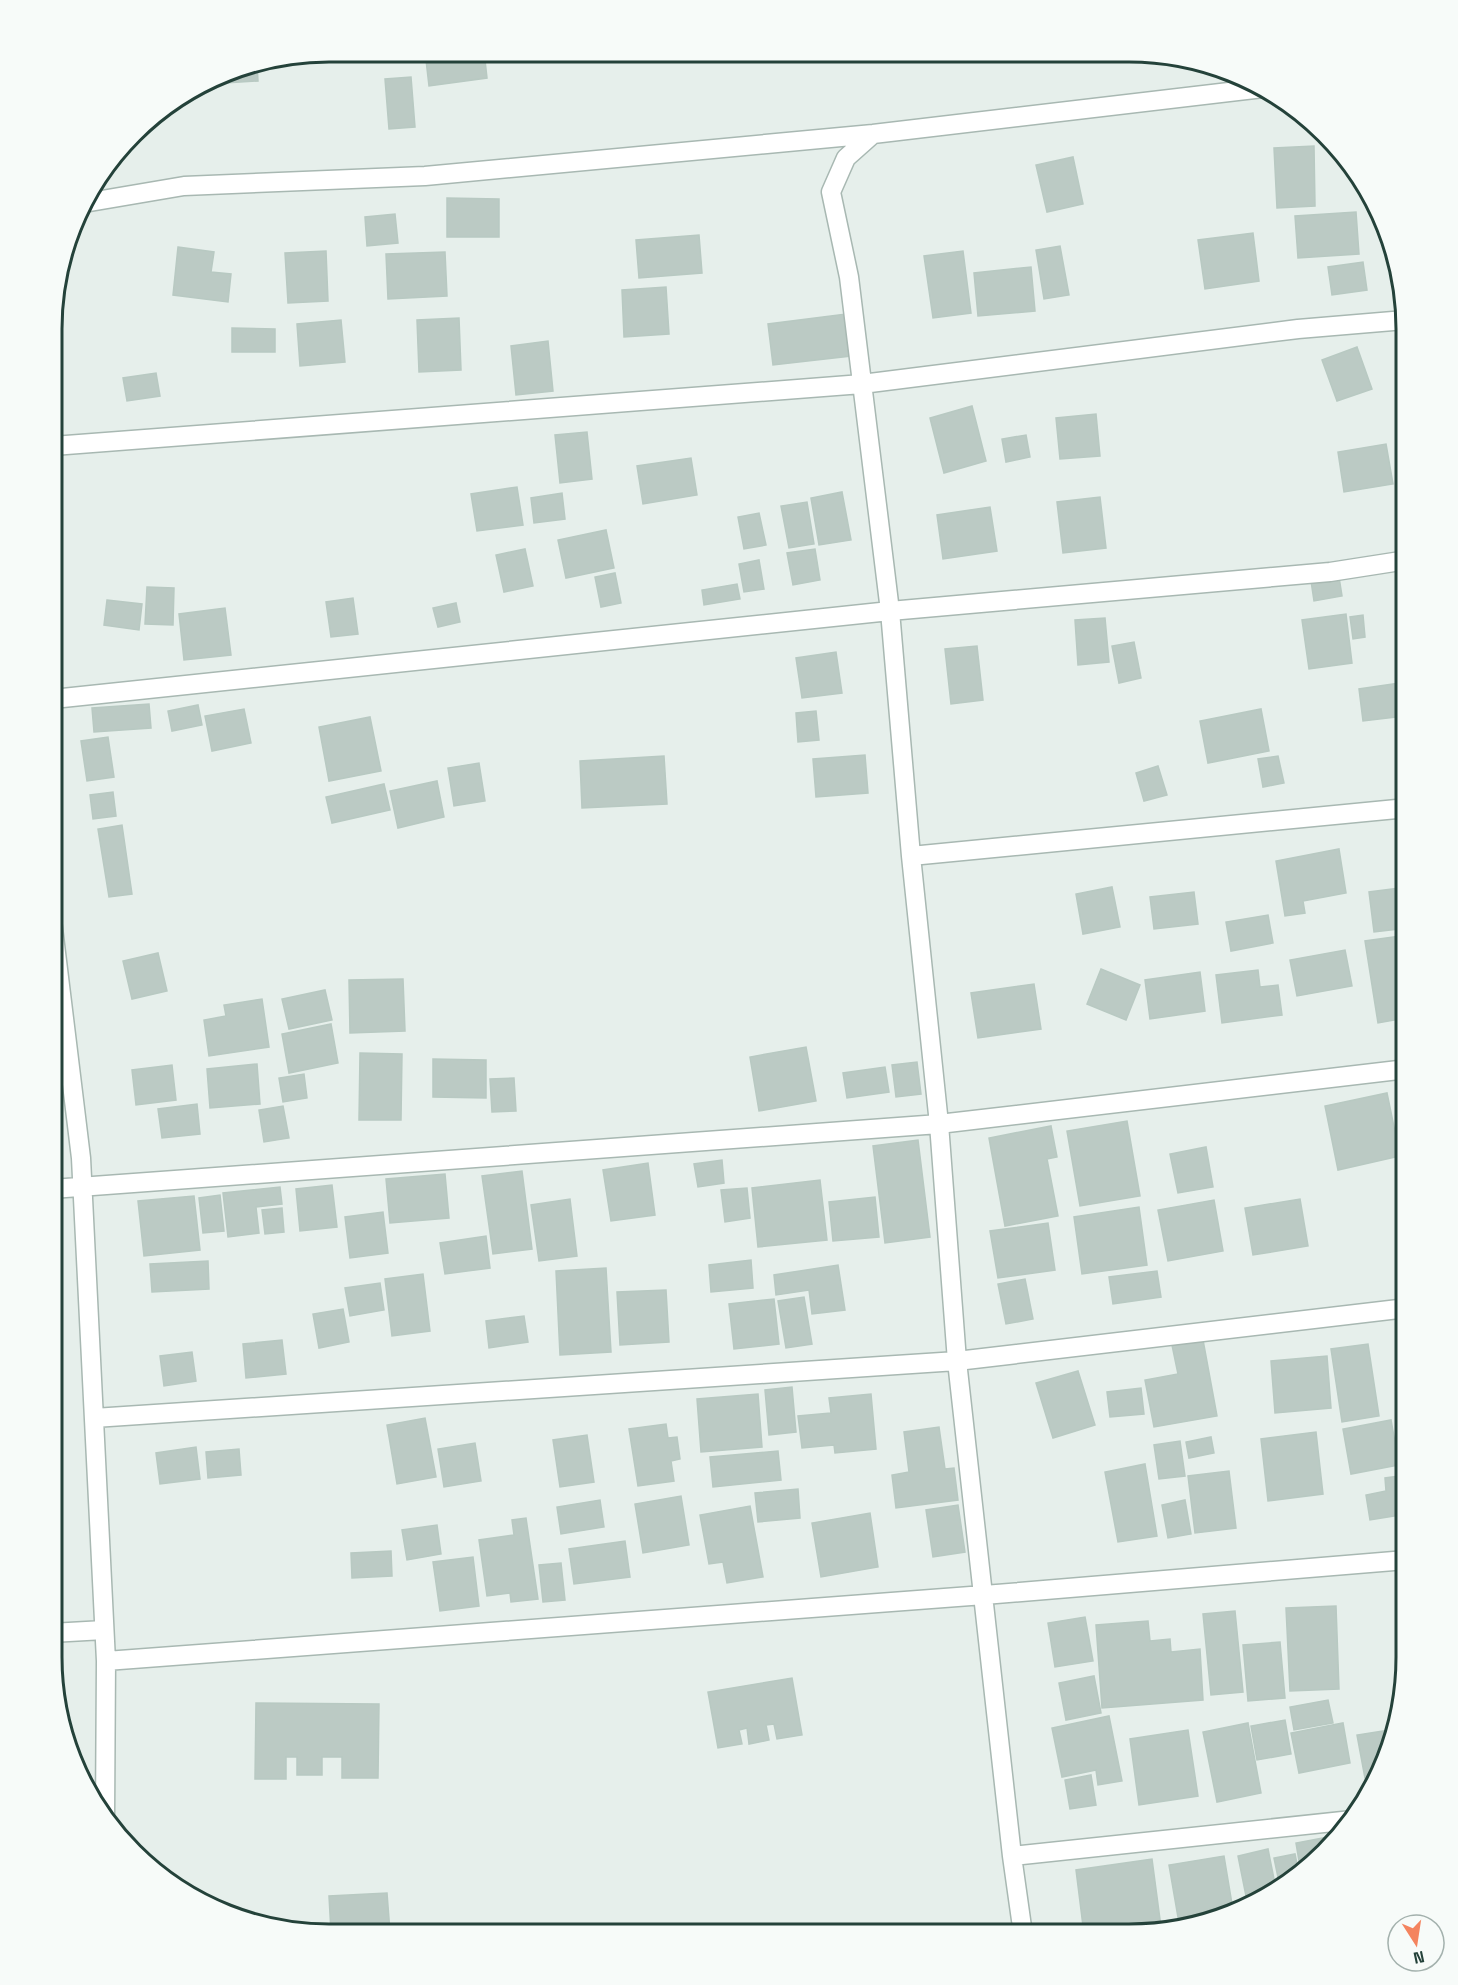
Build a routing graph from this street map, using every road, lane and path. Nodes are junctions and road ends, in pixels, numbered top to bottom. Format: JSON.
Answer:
{"nodes":[{"id":1,"x":1249,"y":90,"type":"edge"},
{"id":2,"x":873,"y":134,"type":"junction"},
{"id":3,"x":94,"y":201,"type":"edge"},
{"id":4,"x":1396,"y":321,"type":"edge"},
{"id":5,"x":862,"y":384,"type":"junction"},
{"id":6,"x":62,"y":445,"type":"edge"},
{"id":7,"x":1396,"y":562,"type":"edge"},
{"id":8,"x":890,"y":611,"type":"junction"},
{"id":9,"x":62,"y":698,"type":"edge"},
{"id":10,"x":1396,"y":809,"type":"edge"},
{"id":11,"x":911,"y":856,"type":"junction"},
{"id":12,"x":62,"y":1002,"type":"edge"},
{"id":13,"x":1396,"y":1070,"type":"edge"},
{"id":14,"x":939,"y":1124,"type":"junction"},
{"id":15,"x":82,"y":1187,"type":"junction"},
{"id":16,"x":62,"y":1188,"type":"edge"},
{"id":17,"x":1396,"y":1309,"type":"edge"},
{"id":18,"x":957,"y":1361,"type":"junction"},
{"id":19,"x":94,"y":1418,"type":"junction"},
{"id":20,"x":1396,"y":1561,"type":"edge"},
{"id":21,"x":984,"y":1595,"type":"junction"},
{"id":22,"x":104,"y":1630,"type":"junction"},
{"id":23,"x":62,"y":1632,"type":"edge"},
{"id":24,"x":106,"y":1660,"type":"junction"},
{"id":25,"x":105,"y":1803,"type":"edge"},
{"id":26,"x":1339,"y":1821,"type":"edge"},
{"id":27,"x":1012,"y":1856,"type":"junction"},
{"id":28,"x":1022,"y":1924,"type":"edge"}],
"edges":[{"from":1,"to":2,"type":"street"},
{"from":2,"to":3,"type":"street"},
{"from":2,"to":5,"type":"street"},
{"from":4,"to":5,"type":"street"},
{"from":5,"to":6,"type":"street"},
{"from":5,"to":8,"type":"street"},
{"from":7,"to":8,"type":"street"},
{"from":8,"to":9,"type":"street"},
{"from":8,"to":11,"type":"street"},
{"from":10,"to":11,"type":"street"},
{"from":11,"to":14,"type":"street"},
{"from":12,"to":15,"type":"street"},
{"from":13,"to":14,"type":"street"},
{"from":14,"to":15,"type":"street"},
{"from":14,"to":18,"type":"street"},
{"from":15,"to":16,"type":"street"},
{"from":15,"to":19,"type":"street"},
{"from":17,"to":18,"type":"street"},
{"from":18,"to":19,"type":"street"},
{"from":18,"to":21,"type":"street"},
{"from":19,"to":22,"type":"street"},
{"from":20,"to":21,"type":"street"},
{"from":21,"to":24,"type":"street"},
{"from":21,"to":27,"type":"street"},
{"from":22,"to":23,"type":"street"},
{"from":22,"to":24,"type":"street"},
{"from":24,"to":25,"type":"street"},
{"from":26,"to":27,"type":"street"},
{"from":27,"to":28,"type":"street"}]}
